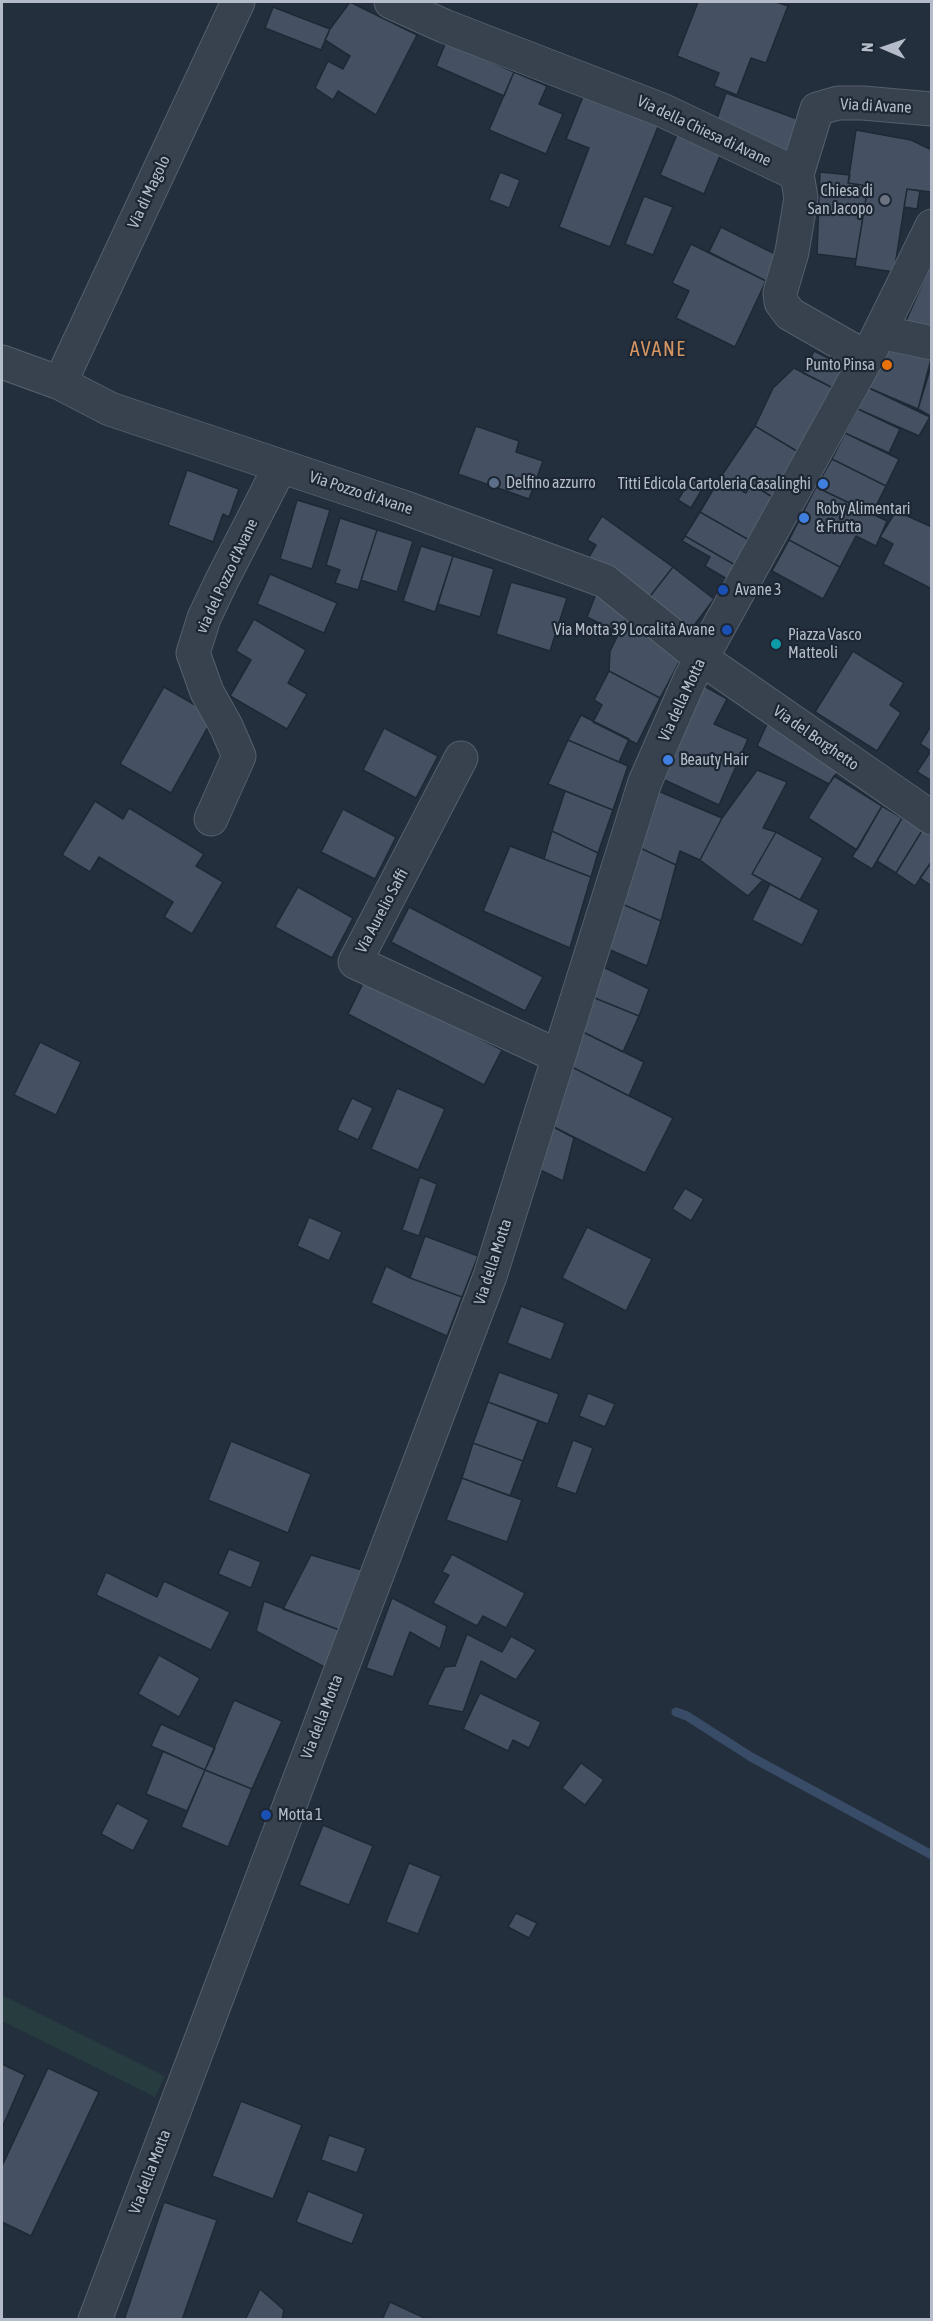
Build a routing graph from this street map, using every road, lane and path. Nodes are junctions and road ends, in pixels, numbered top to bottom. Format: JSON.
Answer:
{"nodes":[{"id":1,"x":238,"y":2,"type":"edge"},
{"id":2,"x":391,"y":2,"type":"edge"},
{"id":3,"x":932,"y":110,"type":"edge"},
{"id":4,"x":797,"y":174,"type":"junction"},
{"id":5,"x":932,"y":226,"type":"edge"},
{"id":6,"x":932,"y":344,"type":"edge"},
{"id":7,"x":874,"y":345,"type":"junction"},
{"id":8,"x":2,"y":362,"type":"edge"},
{"id":9,"x":60,"y":383,"type":"junction"},
{"id":10,"x":280,"y":467,"type":"junction"},
{"id":11,"x":701,"y":658,"type":"junction"},
{"id":12,"x":461,"y":758,"type":"dead end"},
{"id":13,"x":932,"y":818,"type":"edge"},
{"id":14,"x":211,"y":819,"type":"dead end"},
{"id":15,"x":558,"y":1056,"type":"junction"},
{"id":16,"x":94,"y":2319,"type":"edge"}],
"edges":[{"from":1,"to":9,"type":"street","name":"Via di Magolo"},
{"from":2,"to":4,"type":"street","name":"Via della Chiesa di Avane"},
{"from":3,"to":4,"type":"street","name":"Via di Avane"},
{"from":4,"to":7,"type":"street"},
{"from":5,"to":7,"type":"street","name":"Via della Motta"},
{"from":6,"to":7,"type":"street"},
{"from":7,"to":11,"type":"street","name":"Via della Motta"},
{"from":8,"to":9,"type":"street","name":"Via Pozzo di Avane"},
{"from":9,"to":10,"type":"street","name":"Via Pozzo di Avane"},
{"from":10,"to":11,"type":"street","name":"Via Pozzo di Avane"},
{"from":10,"to":14,"type":"street","name":"via del Pozzo d'Avane"},
{"from":11,"to":13,"type":"street","name":"Via del Borghetto"},
{"from":11,"to":15,"type":"street","name":"Via della Motta"},
{"from":12,"to":15,"type":"street","name":"Via Aurelio Saffi"},
{"from":15,"to":16,"type":"street","name":"Via della Motta"}]}
